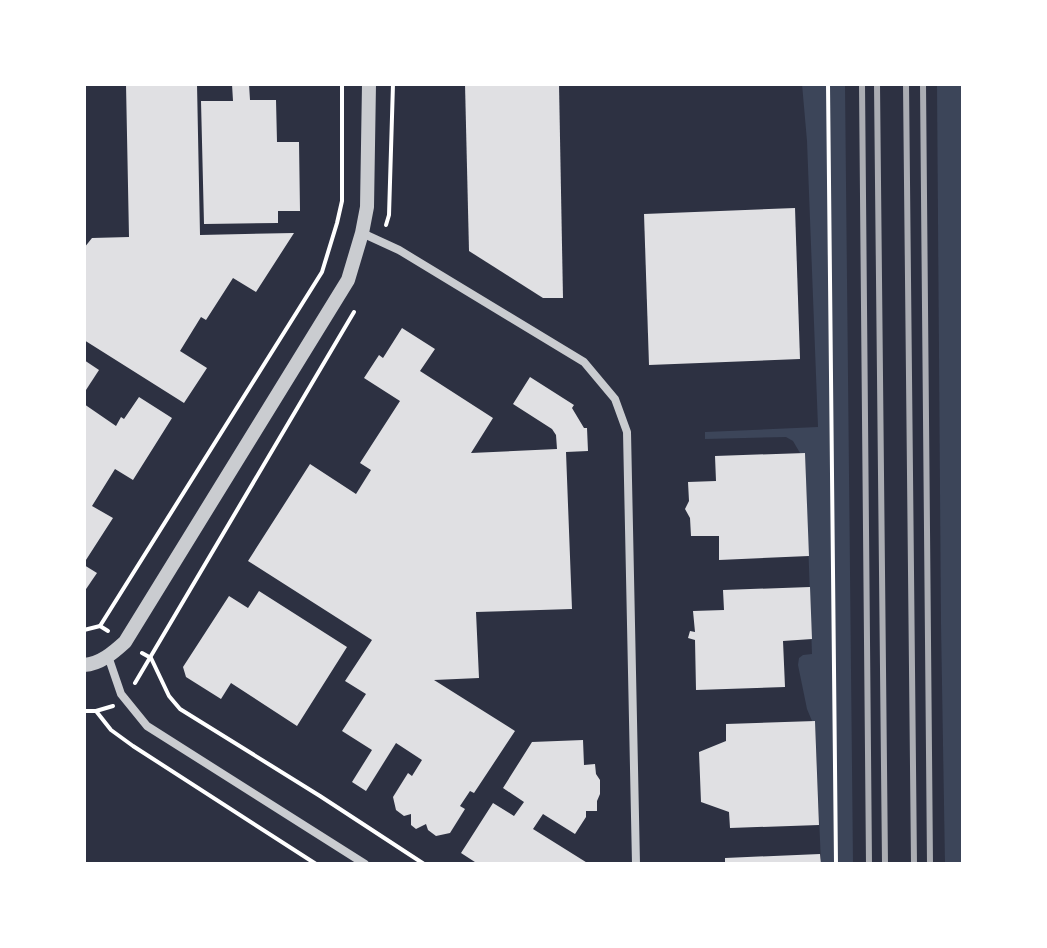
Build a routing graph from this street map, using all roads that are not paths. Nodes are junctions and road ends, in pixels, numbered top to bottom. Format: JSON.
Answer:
{"nodes":[{"id":1,"x":369,"y":84,"type":"edge"},
{"id":2,"x":362,"y":233,"type":"junction"},
{"id":3,"x":108,"y":656,"type":"junction"},
{"id":4,"x":84,"y":665,"type":"edge"},
{"id":5,"x":365,"y":864,"type":"edge"},
{"id":6,"x":636,"y":864,"type":"edge"}],
"edges":[{"from":1,"to":2,"type":"street"},
{"from":2,"to":3,"type":"street"},
{"from":2,"to":6,"type":"street"},
{"from":3,"to":4,"type":"street"},
{"from":3,"to":5,"type":"street"}]}
